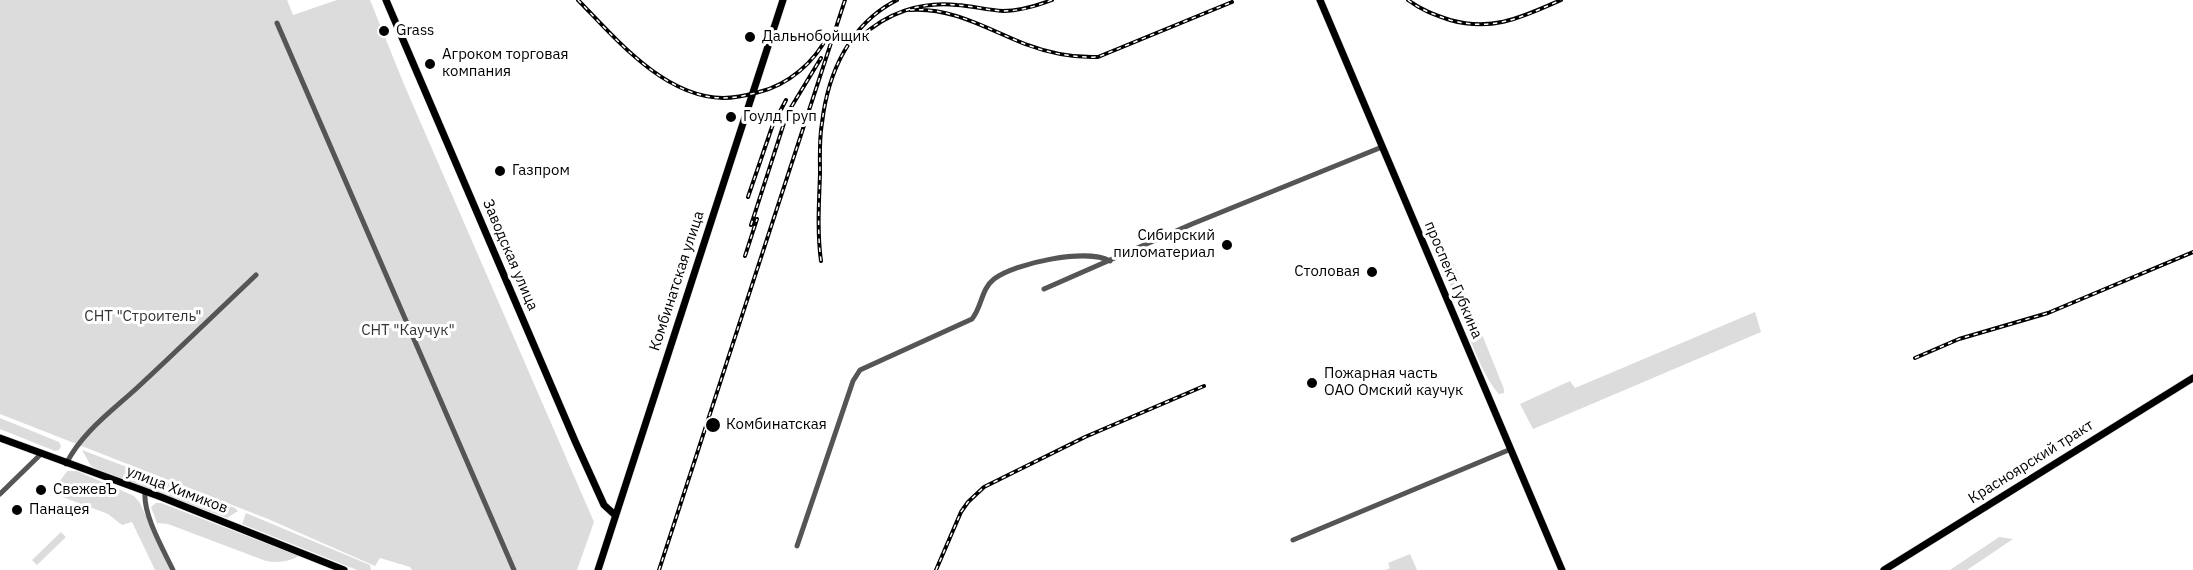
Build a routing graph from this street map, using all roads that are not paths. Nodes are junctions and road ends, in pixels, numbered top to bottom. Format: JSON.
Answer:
{"nodes":[{"id":1,"x":386,"y":0,"type":"edge"},
{"id":2,"x":783,"y":0,"type":"edge"},
{"id":3,"x":1320,"y":0,"type":"edge"},
{"id":4,"x":277,"y":23,"type":"dead end"},
{"id":5,"x":1382,"y":147,"type":"junction"},
{"id":6,"x":1110,"y":261,"type":"junction"},
{"id":7,"x":256,"y":275,"type":"dead end"},
{"id":8,"x":1044,"y":289,"type":"dead end"},
{"id":9,"x":2193,"y":378,"type":"edge"},
{"id":10,"x":0,"y":438,"type":"edge"},
{"id":11,"x":1511,"y":449,"type":"junction"},
{"id":12,"x":41,"y":454,"type":"junction"},
{"id":13,"x":66,"y":464,"type":"junction"},
{"id":14,"x":145,"y":492,"type":"junction"},
{"id":15,"x":0,"y":494,"type":"edge"},
{"id":16,"x":615,"y":516,"type":"junction"},
{"id":17,"x":1293,"y":540,"type":"dead end"},
{"id":18,"x":797,"y":546,"type":"dead end"},
{"id":19,"x":173,"y":570,"type":"edge"},
{"id":20,"x":344,"y":570,"type":"edge"},
{"id":21,"x":514,"y":570,"type":"edge"},
{"id":22,"x":598,"y":570,"type":"edge"},
{"id":23,"x":1562,"y":570,"type":"edge"},
{"id":24,"x":1884,"y":570,"type":"edge"}],
"edges":[{"from":1,"to":16,"type":"main road","name":"Заводская улица"},
{"from":2,"to":16,"type":"main road","name":"Комбинатская улица"},
{"from":3,"to":5,"type":"main road","name":"проспект Губкина"},
{"from":4,"to":21,"type":"street"},
{"from":5,"to":6,"type":"street"},
{"from":5,"to":11,"type":"main road","name":"проспект Губкина"},
{"from":6,"to":8,"type":"street"},
{"from":6,"to":18,"type":"street"},
{"from":7,"to":13,"type":"street"},
{"from":9,"to":24,"type":"main road","name":"Красноярский тракт"},
{"from":10,"to":12,"type":"main road","name":"улица Химиков"},
{"from":11,"to":17,"type":"street"},
{"from":11,"to":23,"type":"main road","name":"проспект Губкина"},
{"from":12,"to":13,"type":"main road","name":"улица Химиков"},
{"from":12,"to":15,"type":"street"},
{"from":13,"to":14,"type":"main road","name":"улица Химиков"},
{"from":14,"to":19,"type":"street"},
{"from":14,"to":20,"type":"main road","name":"улица Химиков"},
{"from":16,"to":22,"type":"main road","name":"Комбинатская улица"}]}
